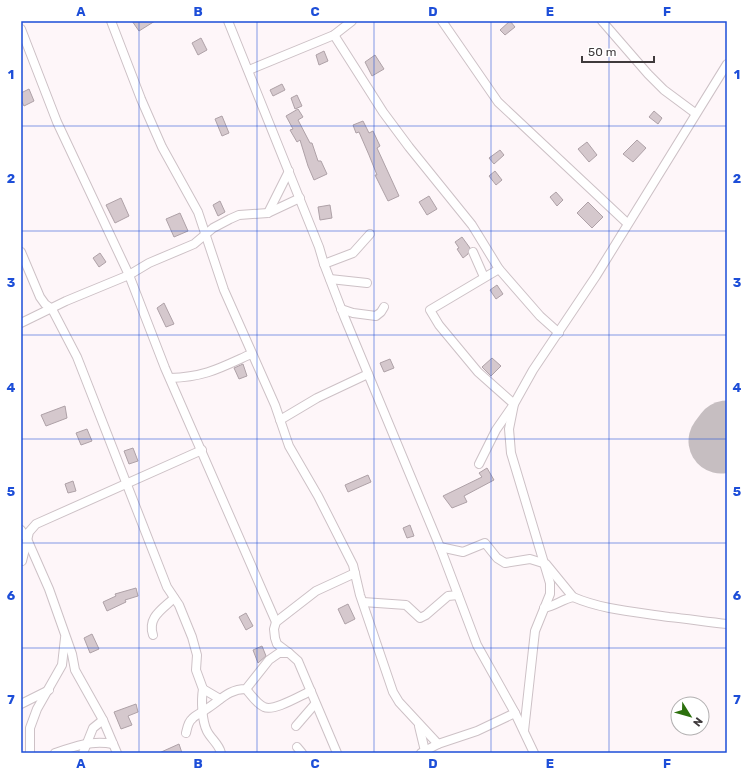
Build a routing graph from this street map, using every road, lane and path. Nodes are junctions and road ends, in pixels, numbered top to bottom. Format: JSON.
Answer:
{"nodes":[{"id":1,"x":111,"y":21,"type":"edge"},
{"id":2,"x":228,"y":21,"type":"edge"},
{"id":3,"x":352,"y":21,"type":"edge"},
{"id":4,"x":442,"y":21,"type":"edge"},
{"id":5,"x":602,"y":21,"type":"edge"},
{"id":6,"x":21,"y":29,"type":"edge"},
{"id":7,"x":334,"y":34,"type":"junction"},
{"id":8,"x":727,"y":64,"type":"edge"},
{"id":9,"x":249,"y":70,"type":"junction"},
{"id":10,"x":695,"y":113,"type":"junction"},
{"id":11,"x":289,"y":171,"type":"junction"},
{"id":12,"x":300,"y":198,"type":"junction"},
{"id":13,"x":268,"y":213,"type":"junction"},
{"id":14,"x":627,"y":223,"type":"junction"},
{"id":15,"x":370,"y":234,"type":"dead end"},
{"id":16,"x":206,"y":235,"type":"junction"},
{"id":17,"x":21,"y":252,"type":"edge"},
{"id":18,"x":473,"y":252,"type":"dead end"},
{"id":19,"x":324,"y":264,"type":"junction"},
{"id":20,"x":499,"y":269,"type":"junction"},
{"id":21,"x":129,"y":275,"type":"junction"},
{"id":22,"x":484,"y":277,"type":"junction"},
{"id":23,"x":330,"y":279,"type":"junction"},
{"id":24,"x":367,"y":283,"type":"dead end"},
{"id":25,"x":384,"y":307,"type":"dead end"},
{"id":26,"x":52,"y":309,"type":"junction"},
{"id":27,"x":341,"y":309,"type":"junction"},
{"id":28,"x":21,"y":323,"type":"edge"},
{"id":29,"x":559,"y":333,"type":"junction"},
{"id":30,"x":251,"y":354,"type":"junction"},
{"id":31,"x":368,"y":374,"type":"junction"},
{"id":32,"x":170,"y":378,"type":"junction"},
{"id":33,"x":514,"y":404,"type":"junction"},
{"id":34,"x":280,"y":420,"type":"junction"},
{"id":35,"x":202,"y":450,"type":"junction"},
{"id":36,"x":479,"y":464,"type":"dead end"},
{"id":37,"x":126,"y":485,"type":"junction"},
{"id":38,"x":36,"y":524,"type":"junction"},
{"id":39,"x":21,"y":526,"type":"edge"},
{"id":40,"x":21,"y":530,"type":"edge"},
{"id":41,"x":27,"y":539,"type":"junction"},
{"id":42,"x":441,"y":551,"type":"junction"},
{"id":43,"x":21,"y":561,"type":"edge"},
{"id":44,"x":37,"y":562,"type":"junction"},
{"id":45,"x":546,"y":564,"type":"junction"},
{"id":46,"x":355,"y":573,"type":"junction"},
{"id":47,"x":458,"y":595,"type":"junction"},
{"id":48,"x":573,"y":597,"type":"junction"},
{"id":49,"x":174,"y":598,"type":"junction"},
{"id":50,"x":363,"y":602,"type":"junction"},
{"id":51,"x":544,"y":608,"type":"junction"},
{"id":52,"x":276,"y":622,"type":"junction"},
{"id":53,"x":727,"y":624,"type":"edge"},
{"id":54,"x":153,"y":635,"type":"dead end"},
{"id":55,"x":65,"y":638,"type":"junction"},
{"id":56,"x":289,"y":653,"type":"junction"},
{"id":57,"x":203,"y":689,"type":"junction"},
{"id":58,"x":246,"y":689,"type":"junction"},
{"id":59,"x":49,"y":690,"type":"junction"},
{"id":60,"x":311,"y":691,"type":"junction"},
{"id":61,"x":220,"y":699,"type":"junction"},
{"id":62,"x":21,"y":704,"type":"edge"},
{"id":63,"x":315,"y":704,"type":"junction"},
{"id":64,"x":204,"y":712,"type":"junction"},
{"id":65,"x":515,"y":713,"type":"junction"},
{"id":66,"x":103,"y":720,"type":"junction"},
{"id":67,"x":419,"y":725,"type":"junction"},
{"id":68,"x":296,"y":726,"type":"dead end"},
{"id":69,"x":524,"y":732,"type":"junction"},
{"id":70,"x":186,"y":733,"type":"dead end"},
{"id":71,"x":87,"y":743,"type":"junction"},
{"id":72,"x":113,"y":744,"type":"junction"},
{"id":73,"x":438,"y":744,"type":"junction"},
{"id":74,"x":21,"y":747,"type":"edge"},
{"id":75,"x":30,"y":751,"type":"edge"},
{"id":76,"x":423,"y":752,"type":"edge"},
{"id":77,"x":56,"y":753,"type":"edge"},
{"id":78,"x":83,"y":753,"type":"edge"},
{"id":79,"x":117,"y":753,"type":"edge"},
{"id":80,"x":221,"y":753,"type":"edge"},
{"id":81,"x":337,"y":753,"type":"edge"},
{"id":82,"x":534,"y":753,"type":"edge"}],
"edges":[{"from":1,"to":16,"type":"street"},
{"from":2,"to":9,"type":"street"},
{"from":3,"to":7,"type":"street"},
{"from":4,"to":14,"type":"street"},
{"from":5,"to":10,"type":"street"},
{"from":6,"to":21,"type":"street"},
{"from":7,"to":9,"type":"street"},
{"from":7,"to":20,"type":"street"},
{"from":8,"to":10,"type":"street"},
{"from":9,"to":11,"type":"street"},
{"from":10,"to":14,"type":"street"},
{"from":11,"to":12,"type":"street"},
{"from":11,"to":13,"type":"street"},
{"from":12,"to":13,"type":"street"},
{"from":12,"to":19,"type":"street"},
{"from":13,"to":16,"type":"street"},
{"from":14,"to":29,"type":"street"},
{"from":15,"to":19,"type":"street"},
{"from":16,"to":21,"type":"street"},
{"from":16,"to":30,"type":"street"},
{"from":17,"to":26,"type":"street"},
{"from":18,"to":22,"type":"street"},
{"from":19,"to":23,"type":"street"},
{"from":20,"to":22,"type":"street"},
{"from":20,"to":29,"type":"street"},
{"from":21,"to":26,"type":"street"},
{"from":21,"to":32,"type":"street"},
{"from":22,"to":33,"type":"street"},
{"from":23,"to":24,"type":"street"},
{"from":23,"to":27,"type":"street"},
{"from":25,"to":27,"type":"street"},
{"from":26,"to":28,"type":"street"},
{"from":26,"to":37,"type":"street"},
{"from":27,"to":31,"type":"street"},
{"from":29,"to":33,"type":"street"},
{"from":30,"to":32,"type":"street"},
{"from":30,"to":34,"type":"street"},
{"from":31,"to":34,"type":"street"},
{"from":31,"to":42,"type":"street"},
{"from":32,"to":35,"type":"street"},
{"from":33,"to":36,"type":"street"},
{"from":33,"to":45,"type":"street"},
{"from":34,"to":46,"type":"street"},
{"from":35,"to":37,"type":"street"},
{"from":35,"to":52,"type":"street"},
{"from":37,"to":38,"type":"street"},
{"from":37,"to":49,"type":"street"},
{"from":38,"to":39,"type":"street"},
{"from":38,"to":41,"type":"street"},
{"from":40,"to":41,"type":"street"},
{"from":41,"to":43,"type":"street"},
{"from":41,"to":44,"type":"street"},
{"from":42,"to":45,"type":"street"},
{"from":42,"to":47,"type":"street"},
{"from":43,"to":44,"type":"street"},
{"from":44,"to":55,"type":"street"},
{"from":45,"to":48,"type":"street"},
{"from":45,"to":51,"type":"street"},
{"from":46,"to":50,"type":"street"},
{"from":46,"to":52,"type":"street"},
{"from":47,"to":50,"type":"street"},
{"from":47,"to":65,"type":"street"},
{"from":48,"to":51,"type":"street"},
{"from":48,"to":53,"type":"street"},
{"from":49,"to":54,"type":"street"},
{"from":49,"to":57,"type":"street"},
{"from":50,"to":67,"type":"street"},
{"from":51,"to":69,"type":"street"},
{"from":52,"to":56,"type":"street"},
{"from":55,"to":59,"type":"street"},
{"from":55,"to":66,"type":"street"},
{"from":56,"to":58,"type":"street"},
{"from":56,"to":60,"type":"street"},
{"from":57,"to":61,"type":"street"},
{"from":57,"to":64,"type":"street"},
{"from":58,"to":60,"type":"street"},
{"from":58,"to":61,"type":"street"},
{"from":59,"to":62,"type":"street"},
{"from":59,"to":75,"type":"street"},
{"from":60,"to":63,"type":"street"},
{"from":61,"to":64,"type":"street"},
{"from":63,"to":68,"type":"street"},
{"from":63,"to":81,"type":"street"},
{"from":64,"to":70,"type":"street"},
{"from":64,"to":80,"type":"street"},
{"from":65,"to":69,"type":"street"},
{"from":65,"to":73,"type":"street"},
{"from":66,"to":71,"type":"street"},
{"from":66,"to":72,"type":"street"},
{"from":67,"to":73,"type":"street"},
{"from":67,"to":76,"type":"street"},
{"from":69,"to":82,"type":"street"},
{"from":71,"to":72,"type":"street"},
{"from":71,"to":77,"type":"street"},
{"from":71,"to":78,"type":"street"},
{"from":72,"to":79,"type":"street"},
{"from":73,"to":76,"type":"street"},
{"from":74,"to":75,"type":"street"}]}
